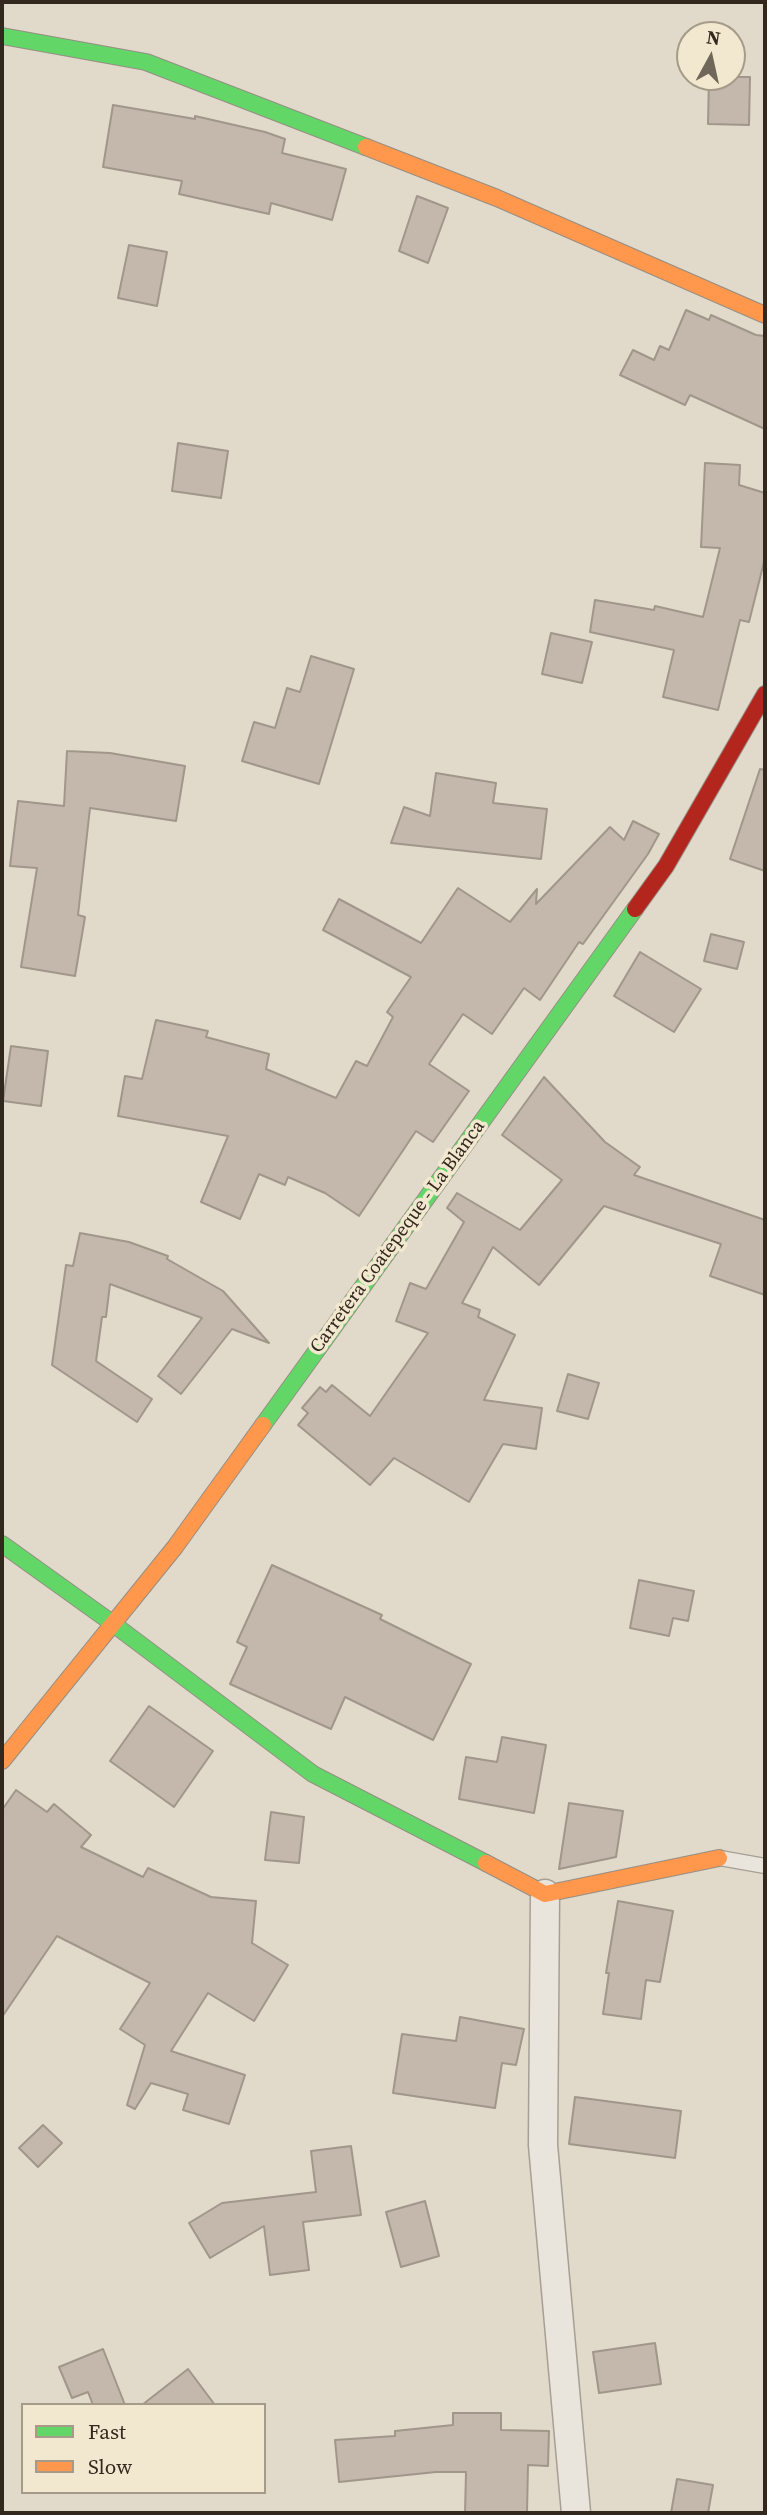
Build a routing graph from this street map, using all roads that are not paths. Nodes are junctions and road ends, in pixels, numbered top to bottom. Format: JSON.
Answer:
{"nodes":[{"id":1,"x":2,"y":36,"type":"edge"},
{"id":2,"x":765,"y":315,"type":"edge"},
{"id":3,"x":765,"y":694,"type":"edge"},
{"id":4,"x":2,"y":1544,"type":"edge"},
{"id":5,"x":112,"y":1623,"type":"junction"},
{"id":6,"x":2,"y":1761,"type":"edge"},
{"id":7,"x":719,"y":1858,"type":"joint"},
{"id":8,"x":765,"y":1866,"type":"edge"},
{"id":9,"x":545,"y":1894,"type":"junction"},
{"id":10,"x":576,"y":2513,"type":"edge"}],
"edges":[{"from":1,"to":2,"type":"street"},
{"from":3,"to":5,"type":"street","name":"Carretera Coatepeque - La Blanca"},
{"from":4,"to":5,"type":"street"},
{"from":5,"to":6,"type":"street","name":"Carretera Coatepeque - La Blanca"},
{"from":5,"to":9,"type":"street"},
{"from":7,"to":8,"type":"lane"},
{"from":7,"to":9,"type":"street"},
{"from":9,"to":10,"type":"street"}]}
